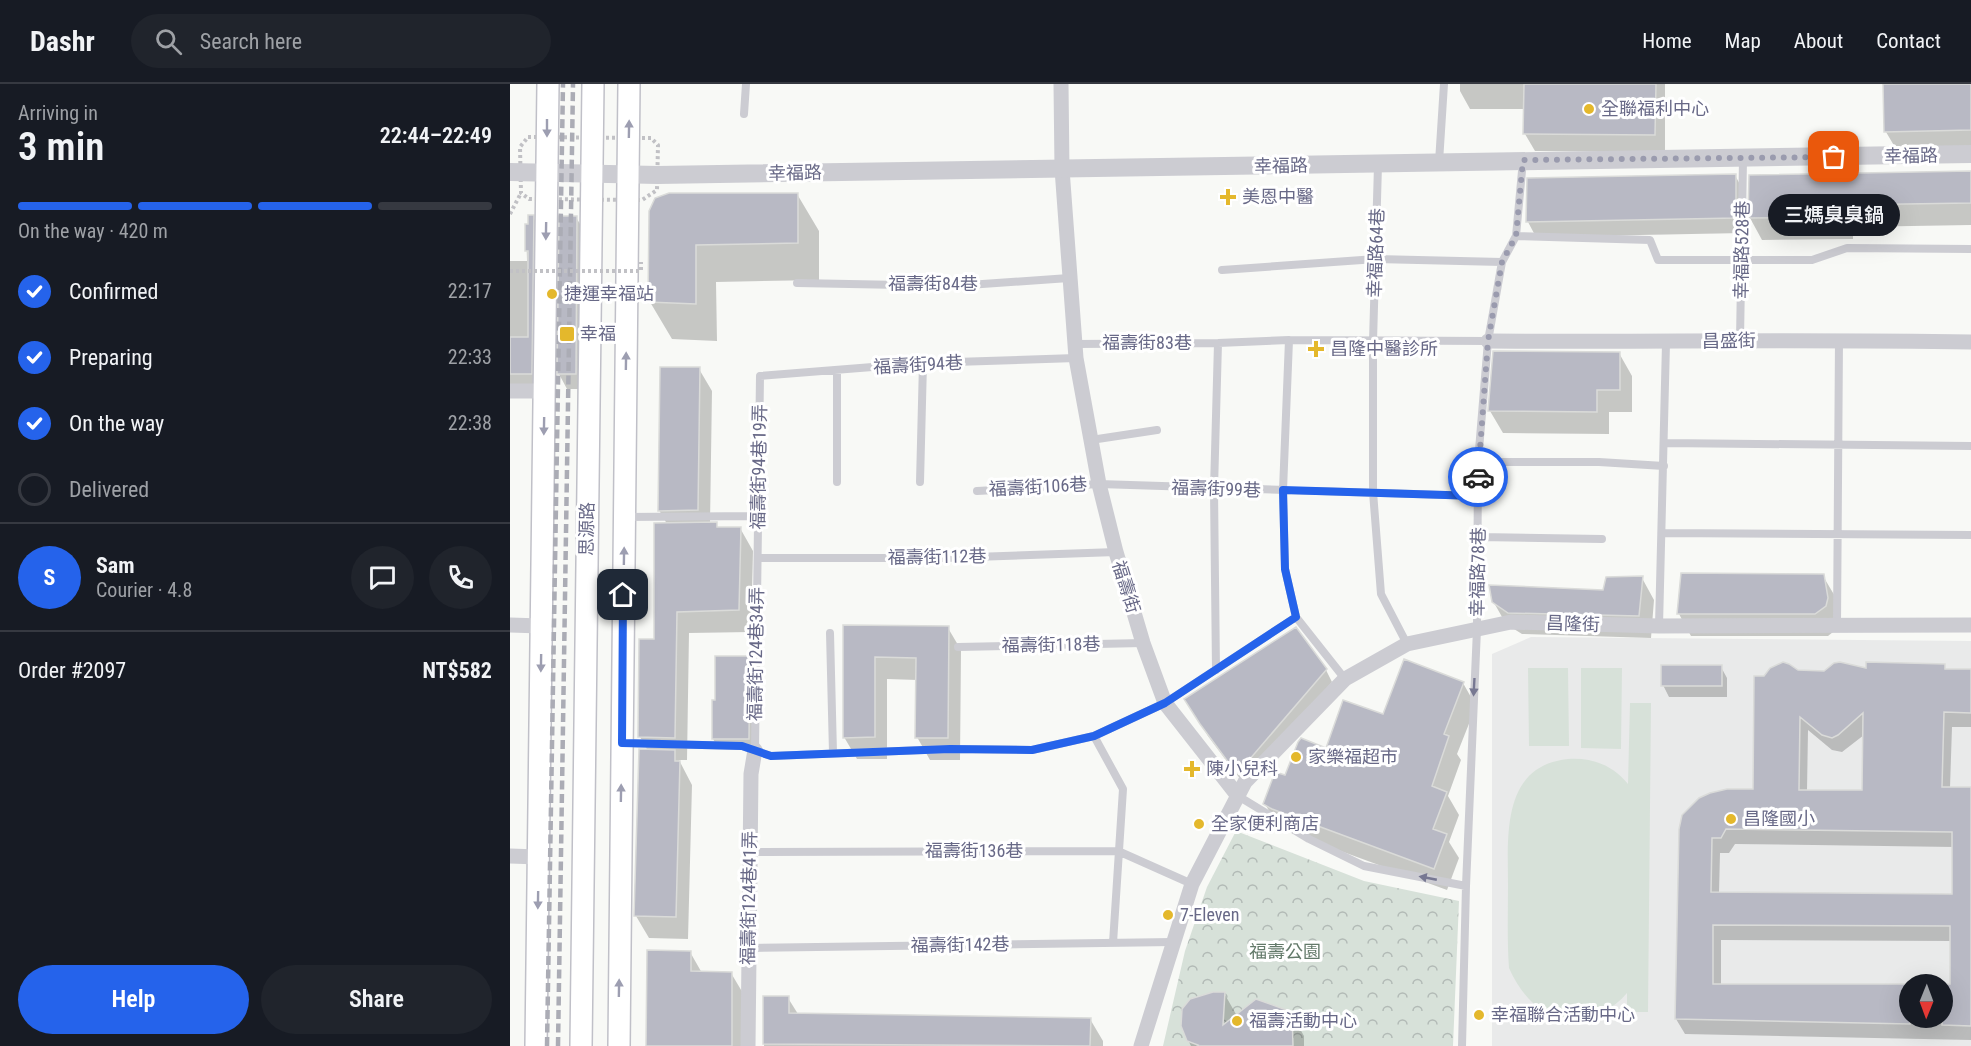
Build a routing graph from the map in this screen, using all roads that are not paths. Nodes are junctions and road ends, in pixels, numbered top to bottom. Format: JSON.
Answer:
{"nodes":[{"id":1,"x":548,"y":84,"type":"edge"},
{"id":2,"x":593,"y":84,"type":"edge"},
{"id":3,"x":629,"y":84,"type":"edge"},
{"id":4,"x":746,"y":84,"type":"edge"},
{"id":5,"x":1061,"y":84,"type":"edge"},
{"id":6,"x":1444,"y":84,"type":"edge"},
{"id":7,"x":744,"y":114,"type":"dead end"},
{"id":8,"x":1971,"y":154,"type":"edge"},
{"id":9,"x":1743,"y":159,"type":"junction"},
{"id":10,"x":1523,"y":160,"type":"junction"},
{"id":11,"x":1439,"y":162,"type":"junction"},
{"id":12,"x":1378,"y":165,"type":"junction"},
{"id":13,"x":1062,"y":169,"type":"junction"},
{"id":14,"x":510,"y":172,"type":"edge"},
{"id":15,"x":547,"y":173,"type":"junction"},
{"id":16,"x":591,"y":174,"type":"junction"},
{"id":17,"x":628,"y":174,"type":"junction"},
{"id":18,"x":1516,"y":236,"type":"junction"},
{"id":19,"x":1971,"y":249,"type":"edge"},
{"id":20,"x":1376,"y":259,"type":"junction"},
{"id":21,"x":1741,"y":261,"type":"junction"},
{"id":22,"x":1502,"y":262,"type":"junction"},
{"id":23,"x":1222,"y":270,"type":"dead end"},
{"id":24,"x":1069,"y":278,"type":"junction"},
{"id":25,"x":797,"y":283,"type":"dead end"},
{"id":26,"x":1289,"y":340,"type":"junction"},
{"id":27,"x":1740,"y":340,"type":"junction"},
{"id":28,"x":1839,"y":340,"type":"junction"},
{"id":29,"x":1488,"y":341,"type":"junction"},
{"id":30,"x":1373,"y":342,"type":"junction"},
{"id":31,"x":1971,"y":342,"type":"edge"},
{"id":32,"x":1218,"y":343,"type":"junction"},
{"id":33,"x":1666,"y":343,"type":"junction"},
{"id":34,"x":1076,"y":351,"type":"junction"},
{"id":35,"x":923,"y":363,"type":"junction"},
{"id":36,"x":837,"y":370,"type":"junction"},
{"id":37,"x":760,"y":376,"type":"joint"},
{"id":38,"x":510,"y":391,"type":"edge"},
{"id":39,"x":544,"y":391,"type":"junction"},
{"id":40,"x":1157,"y":430,"type":"dead end"},
{"id":41,"x":1091,"y":441,"type":"junction"},
{"id":42,"x":1665,"y":443,"type":"junction"},
{"id":43,"x":1838,"y":444,"type":"junction"},
{"id":44,"x":1971,"y":446,"type":"edge"},
{"id":45,"x":1478,"y":462,"type":"junction"},
{"id":46,"x":1664,"y":466,"type":"junction"},
{"id":47,"x":837,"y":482,"type":"dead end"},
{"id":48,"x":920,"y":482,"type":"dead end"},
{"id":49,"x":1099,"y":484,"type":"junction"},
{"id":50,"x":1214,"y":489,"type":"junction"},
{"id":51,"x":1283,"y":490,"type":"junction"},
{"id":52,"x":978,"y":491,"type":"dead end"},
{"id":53,"x":1373,"y":492,"type":"junction"},
{"id":54,"x":1478,"y":496,"type":"junction"},
{"id":55,"x":758,"y":516,"type":"junction"},
{"id":56,"x":624,"y":517,"type":"junction"},
{"id":57,"x":1662,"y":533,"type":"junction"},
{"id":58,"x":1838,"y":533,"type":"junction"},
{"id":59,"x":1971,"y":535,"type":"edge"},
{"id":60,"x":1479,"y":537,"type":"junction"},
{"id":61,"x":1602,"y":538,"type":"dead end"},
{"id":62,"x":1116,"y":552,"type":"junction"},
{"id":63,"x":758,"y":558,"type":"junction"},
{"id":64,"x":1296,"y":617,"type":"junction"},
{"id":65,"x":510,"y":625,"type":"edge"},
{"id":66,"x":1837,"y":625,"type":"junction"},
{"id":67,"x":1971,"y":625,"type":"edge"},
{"id":68,"x":541,"y":626,"type":"junction"},
{"id":69,"x":1659,"y":626,"type":"junction"},
{"id":70,"x":1477,"y":629,"type":"junction"},
{"id":71,"x":830,"y":633,"type":"dead end"},
{"id":72,"x":1143,"y":643,"type":"junction"},
{"id":73,"x":1407,"y":644,"type":"junction"},
{"id":74,"x":958,"y":647,"type":"dead end"},
{"id":75,"x":1216,"y":670,"type":"junction"},
{"id":76,"x":1345,"y":679,"type":"junction"},
{"id":77,"x":1165,"y":703,"type":"junction"},
{"id":78,"x":1094,"y":736,"type":"junction"},
{"id":79,"x":622,"y":743,"type":"junction"},
{"id":80,"x":755,"y":750,"type":"junction"},
{"id":81,"x":833,"y":753,"type":"junction"},
{"id":82,"x":1238,"y":796,"type":"junction"},
{"id":83,"x":1118,"y":851,"type":"junction"},
{"id":84,"x":750,"y":852,"type":"junction"},
{"id":85,"x":510,"y":856,"type":"edge"},
{"id":86,"x":538,"y":857,"type":"junction"},
{"id":87,"x":1192,"y":884,"type":"junction"},
{"id":88,"x":1466,"y":886,"type":"junction"},
{"id":89,"x":1173,"y":942,"type":"junction"},
{"id":90,"x":1113,"y":943,"type":"junction"},
{"id":91,"x":748,"y":948,"type":"junction"},
{"id":92,"x":536,"y":1046,"type":"edge"},
{"id":93,"x":581,"y":1046,"type":"edge"},
{"id":94,"x":619,"y":1046,"type":"edge"},
{"id":95,"x":747,"y":1046,"type":"edge"},
{"id":96,"x":1141,"y":1046,"type":"edge"},
{"id":97,"x":1462,"y":1046,"type":"edge"}],
"edges":[{"from":1,"to":15,"type":"main road","one_way":true},
{"from":2,"to":16,"type":"main road","name":"思源路"},
{"from":17,"to":3,"type":"main road","name":"思源路","one_way":true},
{"from":4,"to":7,"type":"lane"},
{"from":5,"to":13,"type":"street","name":"福壽街"},
{"from":6,"to":11,"type":"lane"},
{"from":8,"to":9,"type":"street","name":"幸福路"},
{"from":9,"to":10,"type":"street","name":"幸福路"},
{"from":9,"to":21,"type":"lane","name":"幸福路528巷"},
{"from":10,"to":11,"type":"street","name":"幸福路"},
{"from":10,"to":18,"type":"lane","name":"幸福路78巷"},
{"from":11,"to":12,"type":"street","name":"幸福路"},
{"from":12,"to":13,"type":"street","name":"幸福路"},
{"from":12,"to":20,"type":"lane","name":"幸福路64巷"},
{"from":13,"to":17,"type":"street","name":"幸福路"},
{"from":13,"to":24,"type":"street","name":"福壽街"},
{"from":14,"to":15,"type":"street","name":"幸福路"},
{"from":15,"to":16,"type":"street","name":"幸福路"},
{"from":15,"to":39,"type":"main road","one_way":true},
{"from":16,"to":17,"type":"street","name":"幸福路"},
{"from":16,"to":93,"type":"main road","name":"思源路"},
{"from":56,"to":17,"type":"main road","name":"思源路","one_way":true},
{"from":18,"to":21,"type":"lane"},
{"from":18,"to":22,"type":"lane","name":"幸福路78巷"},
{"from":19,"to":21,"type":"lane"},
{"from":20,"to":22,"type":"lane"},
{"from":20,"to":23,"type":"lane"},
{"from":20,"to":30,"type":"lane","name":"幸福路64巷"},
{"from":21,"to":27,"type":"lane","name":"幸福路528巷"},
{"from":22,"to":29,"type":"lane","name":"幸福路78巷"},
{"from":24,"to":25,"type":"lane","name":"福壽街84巷"},
{"from":24,"to":34,"type":"street","name":"福壽街"},
{"from":26,"to":30,"type":"lane","name":"福壽街83巷"},
{"from":26,"to":32,"type":"lane","name":"福壽街83巷"},
{"from":26,"to":51,"type":"lane"},
{"from":27,"to":28,"type":"street","name":"昌盛街"},
{"from":27,"to":33,"type":"street","name":"昌盛街"},
{"from":28,"to":31,"type":"street","name":"昌盛街"},
{"from":28,"to":43,"type":"lane"},
{"from":29,"to":30,"type":"lane","name":"福壽街83巷"},
{"from":29,"to":33,"type":"street","name":"昌盛街"},
{"from":29,"to":45,"type":"lane","name":"幸福路78巷"},
{"from":30,"to":53,"type":"lane","name":"幸福路64巷"},
{"from":32,"to":34,"type":"lane","name":"福壽街83巷"},
{"from":32,"to":50,"type":"lane"},
{"from":33,"to":42,"type":"lane"},
{"from":34,"to":35,"type":"lane","name":"福壽街94巷"},
{"from":34,"to":41,"type":"street","name":"福壽街"},
{"from":35,"to":36,"type":"lane","name":"福壽街94巷"},
{"from":35,"to":48,"type":"lane"},
{"from":36,"to":37,"type":"lane","name":"福壽街94巷"},
{"from":36,"to":47,"type":"lane"},
{"from":37,"to":55,"type":"lane","name":"福壽街94巷19弄"},
{"from":38,"to":39,"type":"street"},
{"from":39,"to":68,"type":"main road","one_way":true},
{"from":40,"to":41,"type":"lane"},
{"from":41,"to":49,"type":"street","name":"福壽街"},
{"from":42,"to":43,"type":"lane"},
{"from":42,"to":46,"type":"lane"},
{"from":43,"to":44,"type":"lane"},
{"from":43,"to":58,"type":"lane"},
{"from":45,"to":46,"type":"lane"},
{"from":45,"to":54,"type":"lane","name":"幸福路78巷"},
{"from":46,"to":57,"type":"lane"},
{"from":49,"to":50,"type":"lane","name":"福壽街99巷"},
{"from":49,"to":52,"type":"lane","name":"福壽街106巷"},
{"from":49,"to":62,"type":"street","name":"福壽街"},
{"from":50,"to":51,"type":"lane","name":"福壽街99巷"},
{"from":50,"to":75,"type":"lane"},
{"from":51,"to":53,"type":"lane","name":"福壽街99巷"},
{"from":51,"to":64,"type":"lane"},
{"from":53,"to":54,"type":"lane","name":"福壽街99巷"},
{"from":53,"to":73,"type":"lane","name":"幸福路64巷"},
{"from":54,"to":60,"type":"lane","name":"幸福路78巷"},
{"from":55,"to":56,"type":"lane"},
{"from":55,"to":63,"type":"lane","name":"福壽街94巷19弄"},
{"from":79,"to":56,"type":"main road","name":"思源路","one_way":true},
{"from":57,"to":58,"type":"lane"},
{"from":57,"to":69,"type":"lane"},
{"from":58,"to":59,"type":"lane"},
{"from":58,"to":66,"type":"lane"},
{"from":60,"to":61,"type":"lane"},
{"from":60,"to":70,"type":"lane","name":"幸福路78巷"},
{"from":62,"to":63,"type":"lane","name":"福壽街112巷"},
{"from":62,"to":72,"type":"street","name":"福壽街"},
{"from":63,"to":80,"type":"lane","name":"福壽街124巷34弄"},
{"from":64,"to":75,"type":"lane"},
{"from":64,"to":76,"type":"lane"},
{"from":65,"to":68,"type":"street"},
{"from":66,"to":67,"type":"street","name":"昌隆街"},
{"from":66,"to":69,"type":"street","name":"昌隆街"},
{"from":68,"to":86,"type":"main road","one_way":true},
{"from":69,"to":70,"type":"street","name":"昌隆街"},
{"from":70,"to":73,"type":"street","name":"昌隆街"},
{"from":70,"to":88,"type":"lane","name":"幸福路78巷","one_way":true},
{"from":71,"to":81,"type":"lane"},
{"from":72,"to":74,"type":"lane","name":"福壽街118巷"},
{"from":72,"to":77,"type":"street","name":"福壽街"},
{"from":73,"to":76,"type":"street","name":"昌隆街"},
{"from":75,"to":77,"type":"lane"},
{"from":76,"to":82,"type":"street","name":"昌隆街"},
{"from":77,"to":78,"type":"lane"},
{"from":77,"to":82,"type":"street","name":"福壽街"},
{"from":78,"to":81,"type":"lane"},
{"from":78,"to":83,"type":"lane"},
{"from":79,"to":80,"type":"lane"},
{"from":94,"to":79,"type":"main road","name":"思源路","one_way":true},
{"from":80,"to":81,"type":"lane"},
{"from":80,"to":84,"type":"street","name":"福壽街124巷41弄"},
{"from":82,"to":87,"type":"street"},
{"from":88,"to":82,"type":"lane","one_way":true},
{"from":83,"to":84,"type":"lane","name":"福壽街136巷"},
{"from":83,"to":87,"type":"lane","name":"福壽街136巷"},
{"from":83,"to":90,"type":"lane"},
{"from":84,"to":91,"type":"street","name":"福壽街124巷41弄"},
{"from":85,"to":86,"type":"street"},
{"from":86,"to":92,"type":"main road","one_way":true},
{"from":87,"to":89,"type":"street"},
{"from":88,"to":97,"type":"lane","name":"幸福路78巷"},
{"from":89,"to":90,"type":"lane","name":"福壽街142巷"},
{"from":89,"to":96,"type":"street"},
{"from":90,"to":91,"type":"lane","name":"福壽街142巷"},
{"from":91,"to":95,"type":"street","name":"福壽街124巷41弄"}]}
